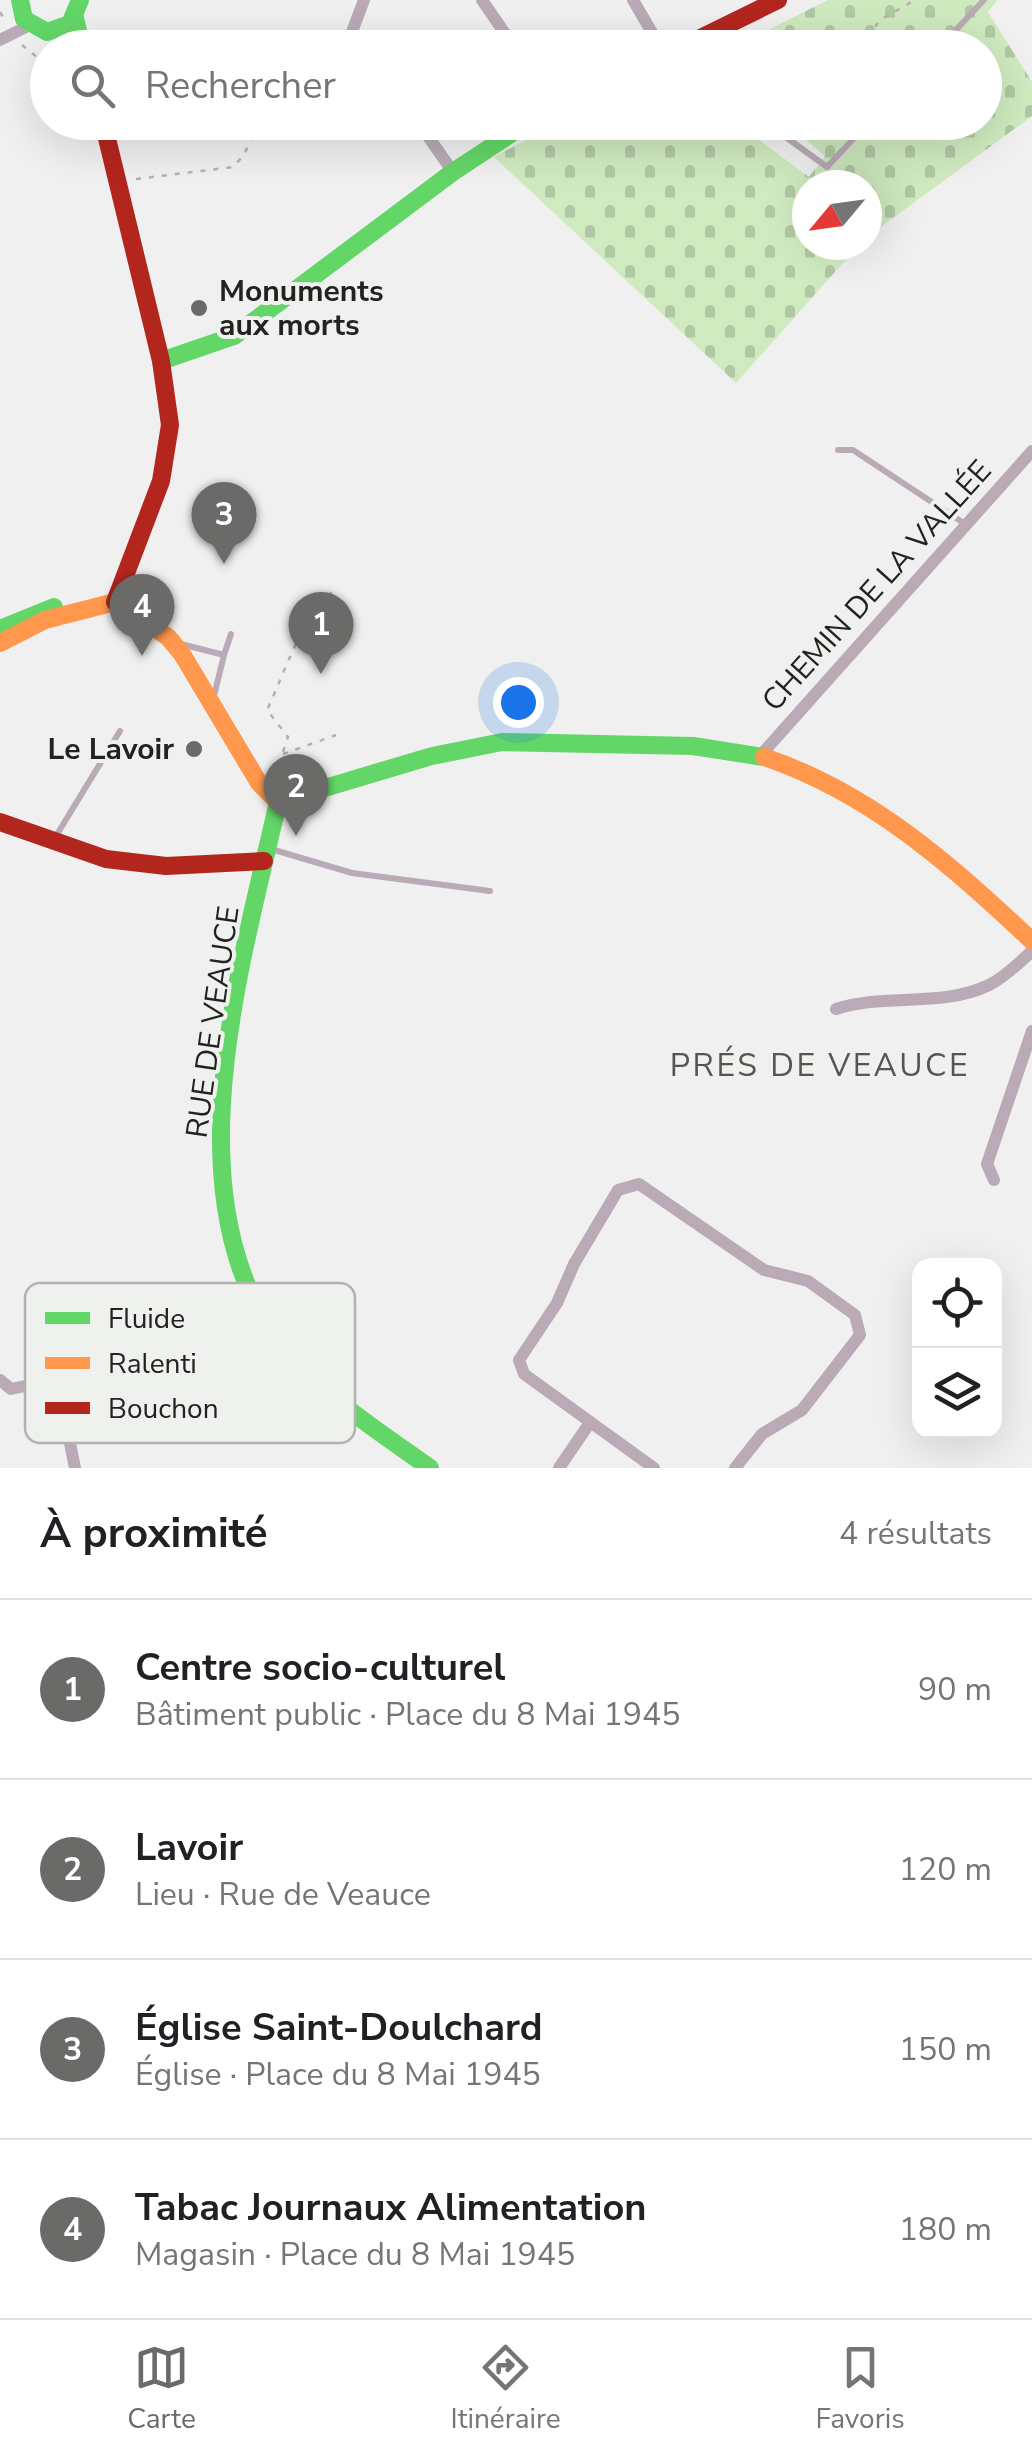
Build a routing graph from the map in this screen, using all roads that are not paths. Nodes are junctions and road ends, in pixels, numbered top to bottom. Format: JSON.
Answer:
{"nodes":[{"id":1,"x":364,"y":0,"type":"edge"},
{"id":2,"x":482,"y":0,"type":"edge"},
{"id":3,"x":633,"y":0,"type":"edge"},
{"id":4,"x":778,"y":0,"type":"edge"},
{"id":5,"x":984,"y":0,"type":"edge"},
{"id":6,"x":18,"y":1,"type":"edge"},
{"id":7,"x":77,"y":9,"type":"edge"},
{"id":8,"x":30,"y":25,"type":"junction"},
{"id":9,"x":49,"y":30,"type":"edge"},
{"id":10,"x":58,"y":30,"type":"edge"},
{"id":11,"x":353,"y":30,"type":"edge"},
{"id":12,"x":503,"y":30,"type":"edge"},
{"id":13,"x":650,"y":30,"type":"edge"},
{"id":14,"x":720,"y":30,"type":"edge"},
{"id":15,"x":956,"y":30,"type":"edge"},
{"id":16,"x":0,"y":40,"type":"edge"},
{"id":17,"x":108,"y":140,"type":"edge"},
{"id":18,"x":431,"y":140,"type":"edge"},
{"id":19,"x":502,"y":140,"type":"edge"},
{"id":20,"x":790,"y":140,"type":"edge"},
{"id":21,"x":852,"y":140,"type":"edge"},
{"id":22,"x":453,"y":172,"type":"junction"},
{"id":23,"x":161,"y":362,"type":"junction"},
{"id":24,"x":838,"y":450,"type":"dead end"},
{"id":25,"x":1032,"y":451,"type":"edge"},
{"id":26,"x":966,"y":524,"type":"junction"},
{"id":27,"x":115,"y":602,"type":"junction"},
{"id":28,"x":84,"y":609,"type":"junction"},
{"id":29,"x":0,"y":630,"type":"edge"},
{"id":30,"x":231,"y":634,"type":"dead end"},
{"id":31,"x":172,"y":642,"type":"junction"},
{"id":32,"x":0,"y":643,"type":"edge"},
{"id":33,"x":224,"y":654,"type":"junction"},
{"id":34,"x":212,"y":702,"type":"junction"},
{"id":35,"x":120,"y":731,"type":"dead end"},
{"id":36,"x":760,"y":756,"type":"junction"},
{"id":37,"x":278,"y":802,"type":"junction"},
{"id":38,"x":0,"y":822,"type":"edge"},
{"id":39,"x":54,"y":840,"type":"junction"},
{"id":40,"x":266,"y":855,"type":"junction"},
{"id":41,"x":490,"y":891,"type":"dead end"},
{"id":42,"x":1032,"y":941,"type":"edge"},
{"id":43,"x":1032,"y":951,"type":"edge"},
{"id":44,"x":836,"y":1009,"type":"dead end"},
{"id":45,"x":1032,"y":1031,"type":"edge"},
{"id":46,"x":994,"y":1180,"type":"dead end"},
{"id":47,"x":249,"y":1283,"type":"edge"},
{"id":48,"x":0,"y":1380,"type":"edge"},
{"id":49,"x":25,"y":1386,"type":"edge"},
{"id":50,"x":355,"y":1412,"type":"edge"},
{"id":51,"x":589,"y":1424,"type":"junction"},
{"id":52,"x":69,"y":1443,"type":"edge"},
{"id":53,"x":74,"y":1468,"type":"edge"},
{"id":54,"x":430,"y":1468,"type":"edge"},
{"id":55,"x":559,"y":1468,"type":"edge"},
{"id":56,"x":654,"y":1468,"type":"edge"},
{"id":57,"x":736,"y":1468,"type":"edge"}],
"edges":[{"from":1,"to":11,"type":"street"},
{"from":2,"to":12,"type":"street"},
{"from":3,"to":13,"type":"street"},
{"from":4,"to":14,"type":"street"},
{"from":5,"to":15,"type":"lane"},
{"from":6,"to":8,"type":"street"},
{"from":7,"to":10,"type":"street"},
{"from":8,"to":9,"type":"street"},
{"from":8,"to":16,"type":"street"},
{"from":17,"to":23,"type":"street"},
{"from":18,"to":22,"type":"street"},
{"from":19,"to":22,"type":"street"},
{"from":20,"to":21,"type":"lane"},
{"from":22,"to":23,"type":"street"},
{"from":23,"to":27,"type":"street"},
{"from":24,"to":26,"type":"lane"},
{"from":25,"to":26,"type":"street","name":"CHEMIN DE LA VALLÉE"},
{"from":26,"to":36,"type":"street","name":"CHEMIN DE LA VALLÉE"},
{"from":27,"to":28,"type":"street"},
{"from":27,"to":31,"type":"street"},
{"from":28,"to":29,"type":"street"},
{"from":28,"to":32,"type":"street"},
{"from":30,"to":33,"type":"lane"},
{"from":31,"to":33,"type":"lane"},
{"from":31,"to":34,"type":"street"},
{"from":33,"to":34,"type":"lane"},
{"from":34,"to":37,"type":"street"},
{"from":35,"to":39,"type":"lane"},
{"from":36,"to":37,"type":"street"},
{"from":36,"to":42,"type":"street"},
{"from":37,"to":40,"type":"street","name":"RUE DE VEAUCE"},
{"from":38,"to":39,"type":"street"},
{"from":39,"to":40,"type":"street"},
{"from":40,"to":41,"type":"lane"},
{"from":40,"to":47,"type":"street","name":"RUE DE VEAUCE"},
{"from":43,"to":44,"type":"street"},
{"from":45,"to":46,"type":"street"},
{"from":48,"to":49,"type":"street"},
{"from":50,"to":54,"type":"street","name":"RUE DE VEAUCE"},
{"from":51,"to":55,"type":"street"},
{"from":51,"to":56,"type":"street"},
{"from":51,"to":57,"type":"street"},
{"from":52,"to":53,"type":"street"}]}
